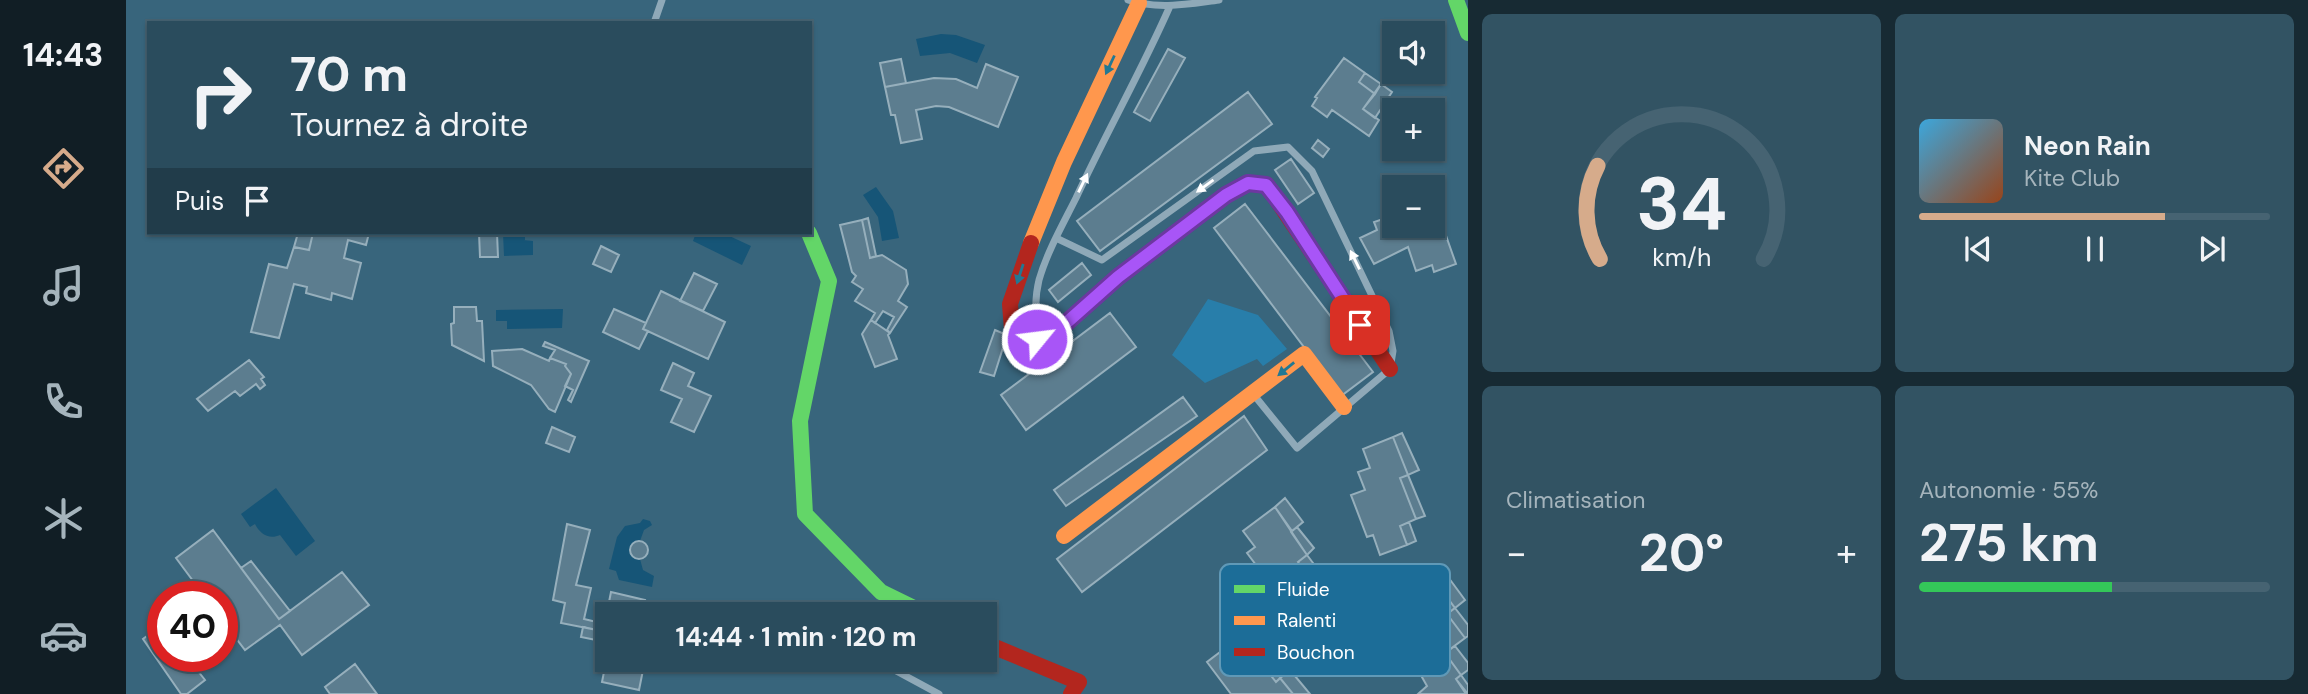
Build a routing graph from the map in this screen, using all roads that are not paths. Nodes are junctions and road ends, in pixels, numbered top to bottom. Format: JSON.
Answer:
{"nodes":[{"id":1,"x":662,"y":0,"type":"edge"},
{"id":2,"x":1219,"y":0,"type":"edge"},
{"id":3,"x":1457,"y":0,"type":"edge"},
{"id":4,"x":1134,"y":2,"type":"edge"},
{"id":5,"x":1170,"y":6,"type":"junction"},
{"id":6,"x":655,"y":21,"type":"edge"},
{"id":7,"x":1468,"y":33,"type":"edge"},
{"id":8,"x":1051,"y":193,"type":"junction"},
{"id":9,"x":1073,"y":202,"type":"junction"},
{"id":10,"x":810,"y":235,"type":"edge"},
{"id":11,"x":1056,"y":238,"type":"junction"},
{"id":12,"x":1037,"y":339,"type":"junction"},
{"id":13,"x":1390,"y":369,"type":"junction"},
{"id":14,"x":1254,"y":394,"type":"junction"},
{"id":15,"x":1344,"y":407,"type":"junction"},
{"id":16,"x":1064,"y":536,"type":"dead end"},
{"id":17,"x":901,"y":602,"type":"edge"},
{"id":18,"x":997,"y":648,"type":"edge"},
{"id":19,"x":898,"y":672,"type":"edge"},
{"id":20,"x":939,"y":694,"type":"edge"},
{"id":21,"x":1071,"y":694,"type":"edge"}],
"edges":[{"from":1,"to":6,"type":"street"},
{"from":2,"to":5,"type":"street"},
{"from":3,"to":7,"type":"street"},
{"from":4,"to":5,"type":"street"},
{"from":4,"to":8,"type":"street","one_way":true},
{"from":9,"to":5,"type":"street","one_way":true},
{"from":8,"to":9,"type":"street"},
{"from":8,"to":12,"type":"street","one_way":true},
{"from":9,"to":11,"type":"street"},
{"from":10,"to":17,"type":"street"},
{"from":11,"to":12,"type":"street"},
{"from":13,"to":11,"type":"street","one_way":true},
{"from":12,"to":13,"type":"street"},
{"from":13,"to":15,"type":"street"},
{"from":15,"to":14,"type":"street","one_way":true},
{"from":14,"to":15,"type":"street"},
{"from":14,"to":16,"type":"street"},
{"from":18,"to":21,"type":"street"},
{"from":19,"to":20,"type":"street"}]}
